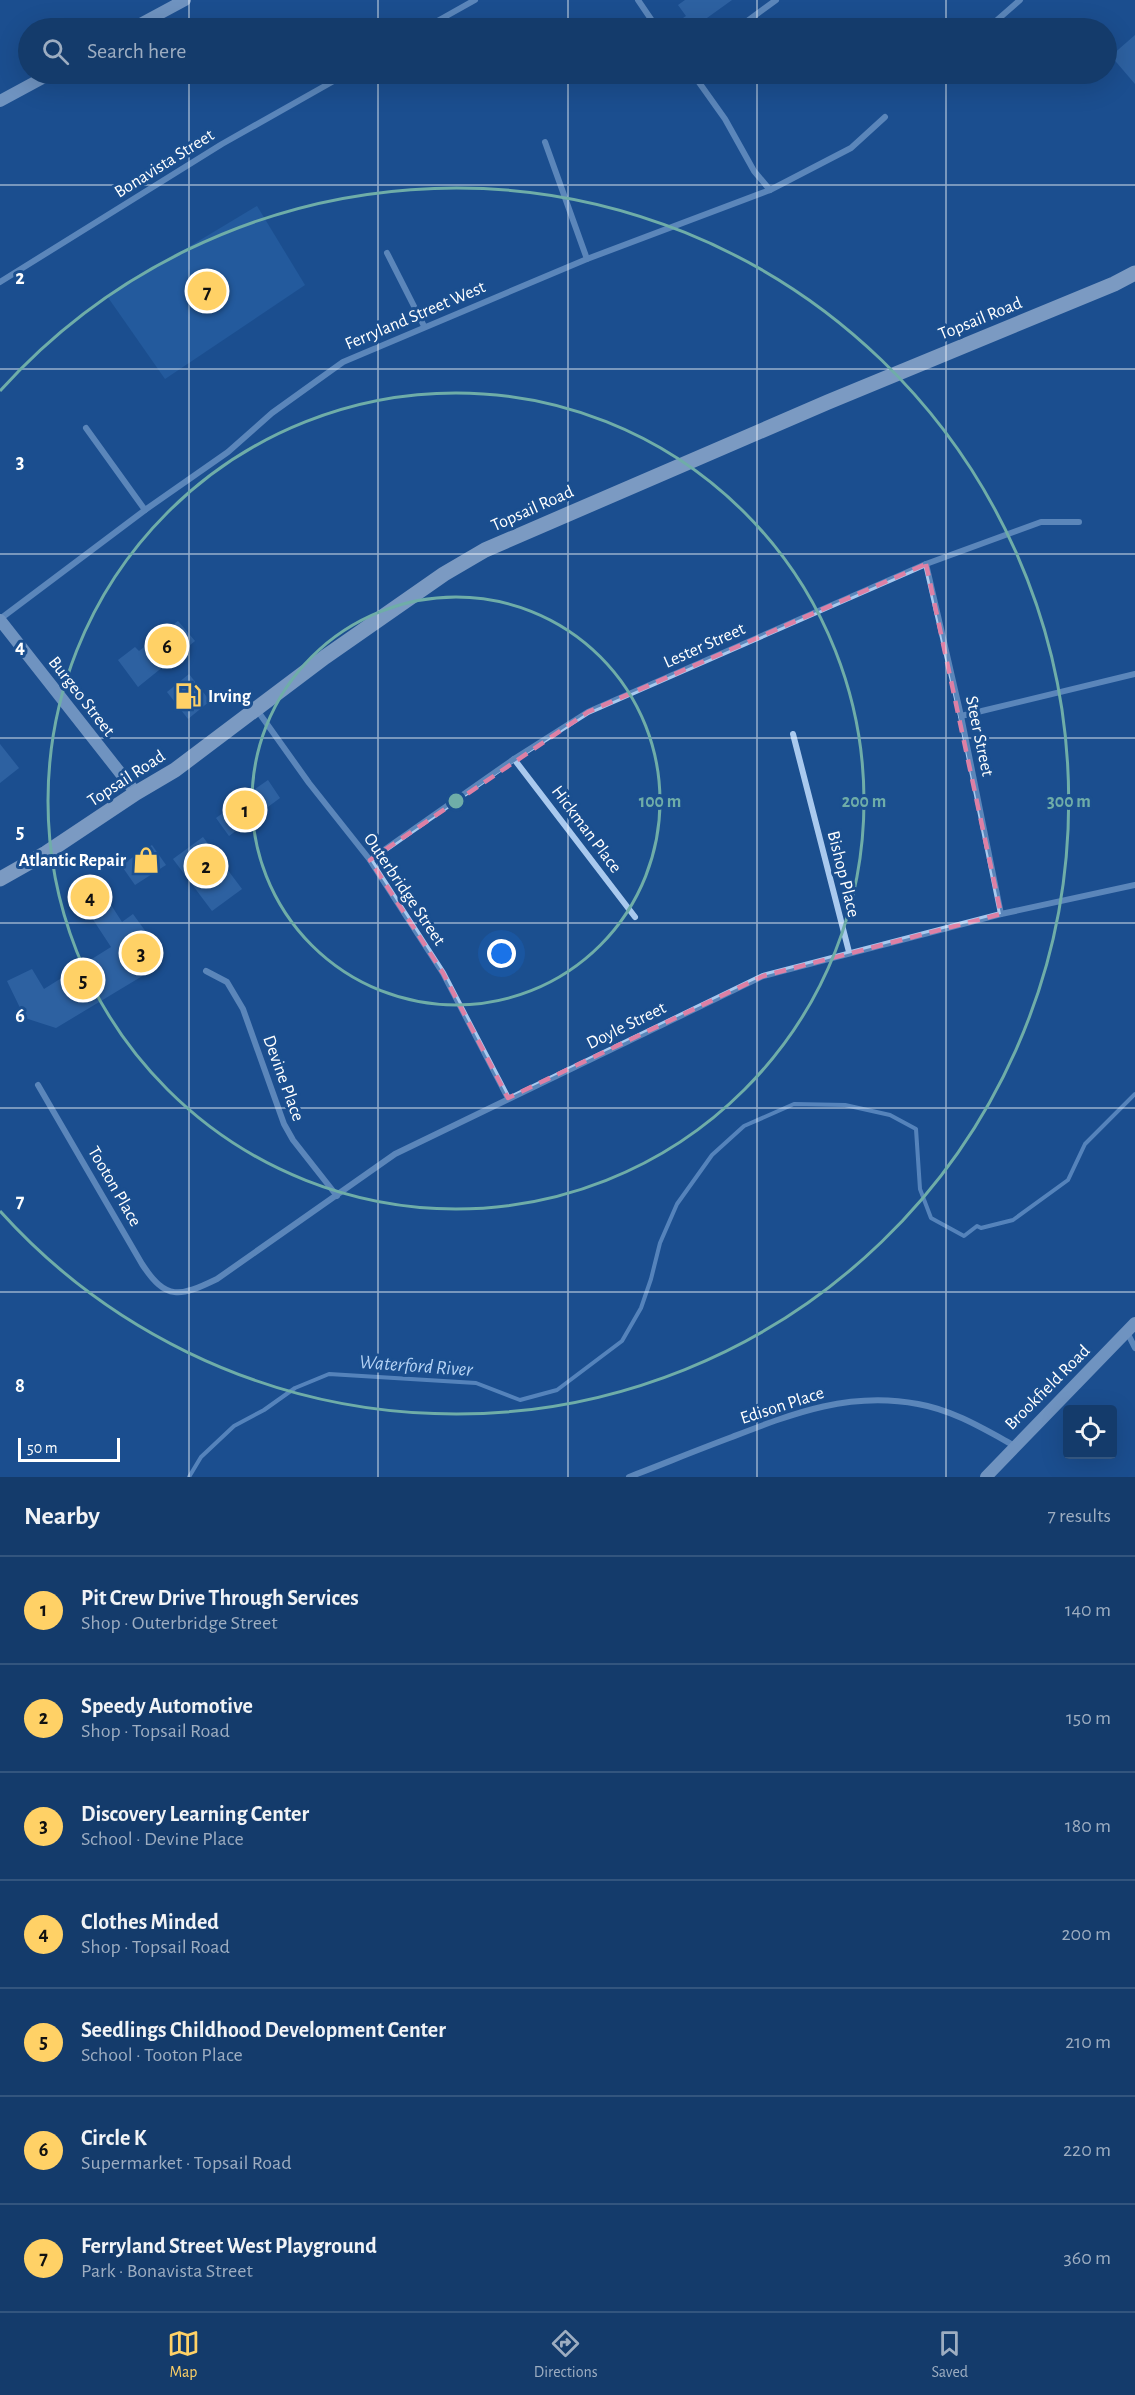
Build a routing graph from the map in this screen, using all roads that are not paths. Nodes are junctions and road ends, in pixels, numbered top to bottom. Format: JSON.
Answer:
{"nodes":[{"id":1,"x":185,"y":0,"type":"edge"},
{"id":2,"x":475,"y":0,"type":"edge"},
{"id":3,"x":638,"y":0,"type":"edge"},
{"id":4,"x":776,"y":0,"type":"edge"},
{"id":5,"x":1020,"y":0,"type":"edge"},
{"id":6,"x":152,"y":18,"type":"edge"},
{"id":7,"x":443,"y":18,"type":"edge"},
{"id":8,"x":650,"y":18,"type":"edge"},
{"id":9,"x":752,"y":18,"type":"edge"},
{"id":10,"x":999,"y":18,"type":"edge"},
{"id":11,"x":31,"y":84,"type":"edge"},
{"id":12,"x":328,"y":84,"type":"edge"},
{"id":13,"x":700,"y":84,"type":"edge"},
{"id":14,"x":0,"y":101,"type":"edge"},
{"id":15,"x":885,"y":117,"type":"dead end"},
{"id":16,"x":545,"y":142,"type":"dead end"},
{"id":17,"x":770,"y":190,"type":"junction"},
{"id":18,"x":387,"y":254,"type":"dead end"},
{"id":19,"x":587,"y":259,"type":"junction"},
{"id":20,"x":1135,"y":273,"type":"edge"},
{"id":21,"x":0,"y":282,"type":"edge"},
{"id":22,"x":424,"y":326,"type":"junction"},
{"id":23,"x":86,"y":428,"type":"dead end"},
{"id":24,"x":145,"y":510,"type":"junction"},
{"id":25,"x":1080,"y":522,"type":"dead end"},
{"id":26,"x":926,"y":564,"type":"junction"},
{"id":27,"x":0,"y":620,"type":"edge"},
{"id":28,"x":1135,"y":674,"type":"edge"},
{"id":29,"x":257,"y":710,"type":"junction"},
{"id":30,"x":961,"y":716,"type":"junction"},
{"id":31,"x":793,"y":734,"type":"dead end"},
{"id":32,"x":514,"y":759,"type":"junction"},
{"id":33,"x":136,"y":793,"type":"junction"},
{"id":34,"x":370,"y":860,"type":"junction"},
{"id":35,"x":0,"y":879,"type":"edge"},
{"id":36,"x":1135,"y":885,"type":"edge"},
{"id":37,"x":1001,"y":914,"type":"junction"},
{"id":38,"x":635,"y":916,"type":"dead end"},
{"id":39,"x":849,"y":952,"type":"junction"},
{"id":40,"x":206,"y":971,"type":"dead end"},
{"id":41,"x":38,"y":1085,"type":"dead end"},
{"id":42,"x":508,"y":1098,"type":"junction"},
{"id":43,"x":337,"y":1196,"type":"junction"},
{"id":44,"x":174,"y":1294,"type":"joint"},
{"id":45,"x":1131,"y":1327,"type":"edge"},
{"id":46,"x":1135,"y":1348,"type":"edge"},
{"id":47,"x":1015,"y":1446,"type":"junction"},
{"id":48,"x":629,"y":1477,"type":"edge"},
{"id":49,"x":986,"y":1477,"type":"edge"}],
"edges":[{"from":1,"to":6,"type":"street"},
{"from":2,"to":7,"type":"street"},
{"from":3,"to":8,"type":"street"},
{"from":4,"to":9,"type":"street"},
{"from":5,"to":10,"type":"street"},
{"from":11,"to":14,"type":"street"},
{"from":12,"to":21,"type":"street","name":"Bonavista Street"},
{"from":13,"to":17,"type":"street"},
{"from":15,"to":17,"type":"street","name":"Ferryland Street West"},
{"from":16,"to":19,"type":"street"},
{"from":17,"to":19,"type":"street","name":"Ferryland Street West"},
{"from":18,"to":22,"type":"street"},
{"from":19,"to":22,"type":"street","name":"Ferryland Street West"},
{"from":20,"to":29,"type":"main road","name":"Topsail Road"},
{"from":22,"to":24,"type":"street","name":"Ferryland Street West"},
{"from":23,"to":24,"type":"street"},
{"from":24,"to":27,"type":"street","name":"Ferryland Street West"},
{"from":25,"to":26,"type":"street","name":"Lester Street"},
{"from":26,"to":30,"type":"street","name":"Steer Street"},
{"from":26,"to":32,"type":"street","name":"Lester Street"},
{"from":27,"to":33,"type":"street","name":"Burgeo Street"},
{"from":28,"to":30,"type":"street"},
{"from":29,"to":33,"type":"main road","name":"Topsail Road"},
{"from":29,"to":34,"type":"street","name":"Outerbridge Street"},
{"from":30,"to":37,"type":"street","name":"Steer Street"},
{"from":31,"to":39,"type":"street","name":"Bishop Place"},
{"from":32,"to":34,"type":"street","name":"Lester Street"},
{"from":32,"to":38,"type":"street","name":"Hickman Place"},
{"from":33,"to":35,"type":"main road","name":"Topsail Road"},
{"from":34,"to":42,"type":"street","name":"Outerbridge Street"},
{"from":36,"to":37,"type":"street","name":"Doyle Street"},
{"from":37,"to":39,"type":"street","name":"Doyle Street"},
{"from":39,"to":42,"type":"street","name":"Doyle Street"},
{"from":40,"to":43,"type":"street","name":"Devine Place"},
{"from":41,"to":44,"type":"street","name":"Tooton Place"},
{"from":42,"to":43,"type":"street","name":"Doyle Street"},
{"from":43,"to":44,"type":"street","name":"Doyle Street"},
{"from":45,"to":46,"type":"street"},
{"from":45,"to":47,"type":"street","name":"Brookfield Road"},
{"from":47,"to":48,"type":"street","name":"Edison Place"},
{"from":47,"to":49,"type":"street","name":"Brookfield Road"}]}
